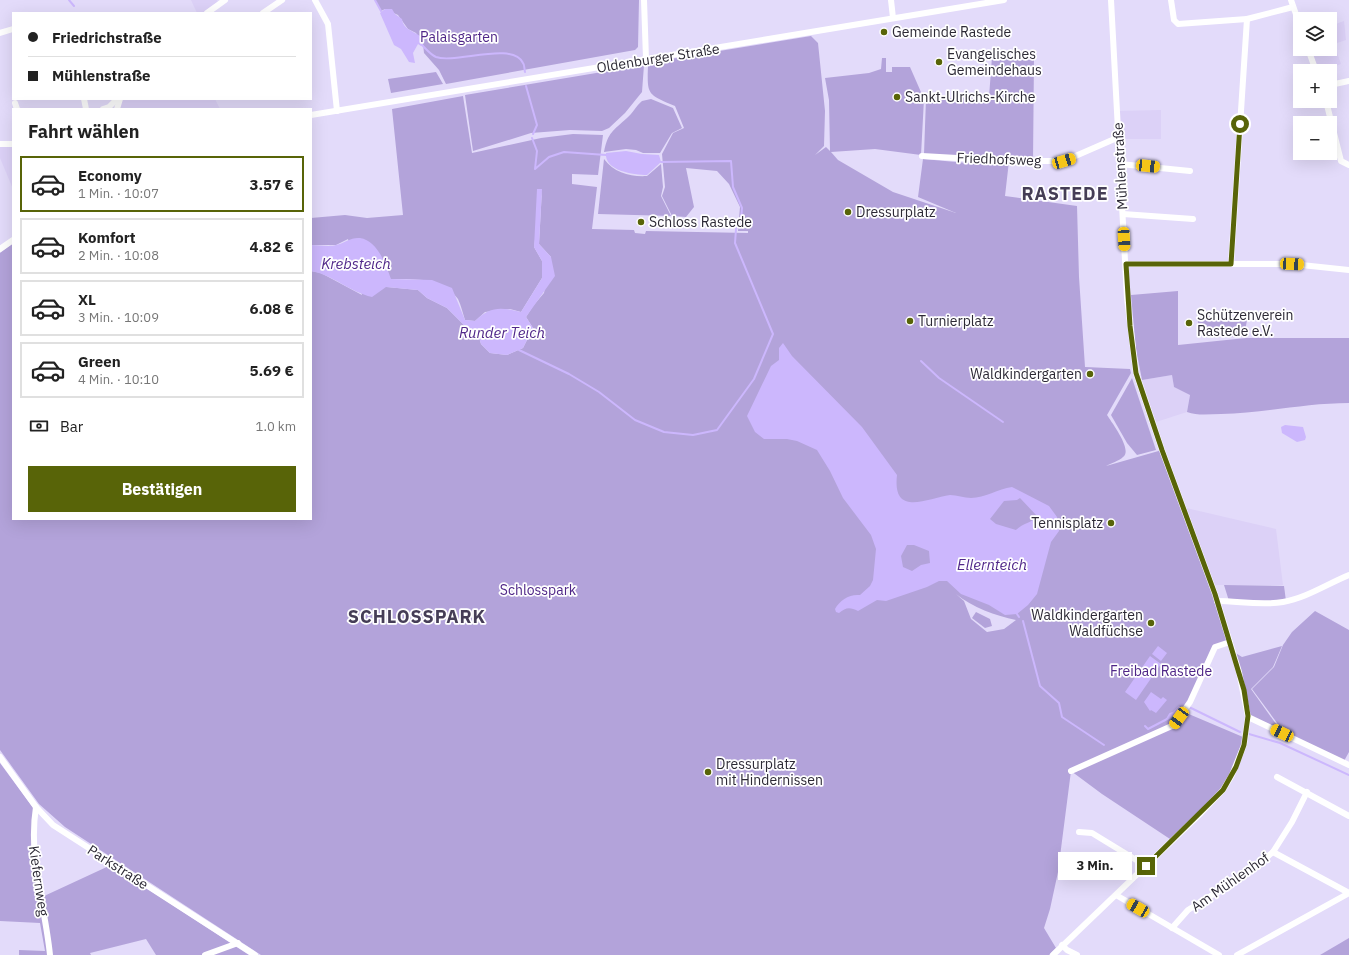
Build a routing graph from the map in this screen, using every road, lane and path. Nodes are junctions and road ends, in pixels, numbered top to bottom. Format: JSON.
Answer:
{"nodes":[{"id":1,"x":226,"y":0,"type":"edge"},
{"id":2,"x":282,"y":0,"type":"edge"},
{"id":3,"x":315,"y":0,"type":"edge"},
{"id":4,"x":644,"y":0,"type":"edge"},
{"id":5,"x":891,"y":0,"type":"edge"},
{"id":6,"x":1004,"y":0,"type":"edge"},
{"id":7,"x":1111,"y":0,"type":"edge"},
{"id":8,"x":1171,"y":0,"type":"edge"},
{"id":9,"x":1291,"y":0,"type":"edge"},
{"id":10,"x":988,"y":1,"type":"edge"},
{"id":11,"x":1293,"y":7,"type":"junction"},
{"id":12,"x":208,"y":12,"type":"edge"},
{"id":13,"x":264,"y":12,"type":"edge"},
{"id":14,"x":1295,"y":12,"type":"edge"},
{"id":15,"x":893,"y":18,"type":"junction"},
{"id":16,"x":1247,"y":19,"type":"junction"},
{"id":17,"x":12,"y":29,"type":"edge"},
{"id":18,"x":0,"y":33,"type":"edge"},
{"id":19,"x":646,"y":59,"type":"junction"},
{"id":20,"x":1349,"y":81,"type":"edge"},
{"id":21,"x":1337,"y":84,"type":"edge"},
{"id":22,"x":115,"y":100,"type":"edge"},
{"id":23,"x":106,"y":108,"type":"edge"},
{"id":24,"x":1328,"y":108,"type":"edge"},
{"id":25,"x":336,"y":111,"type":"junction"},
{"id":26,"x":312,"y":115,"type":"edge"},
{"id":27,"x":1119,"y":137,"type":"junction"},
{"id":28,"x":0,"y":144,"type":"edge"},
{"id":29,"x":12,"y":144,"type":"edge"},
{"id":30,"x":922,"y":156,"type":"dead end"},
{"id":31,"x":1120,"y":164,"type":"junction"},
{"id":32,"x":1349,"y":165,"type":"edge"},
{"id":33,"x":1190,"y":171,"type":"dead end"},
{"id":34,"x":1123,"y":214,"type":"junction"},
{"id":35,"x":1193,"y":219,"type":"dead end"},
{"id":36,"x":12,"y":241,"type":"edge"},
{"id":37,"x":0,"y":249,"type":"edge"},
{"id":38,"x":1126,"y":264,"type":"junction"},
{"id":39,"x":1231,"y":264,"type":"junction"},
{"id":40,"x":1349,"y":270,"type":"edge"},
{"id":41,"x":1349,"y":575,"type":"edge"},
{"id":42,"x":1217,"y":601,"type":"junction"},
{"id":43,"x":1230,"y":642,"type":"junction"},
{"id":44,"x":1248,"y":716,"type":"junction"},
{"id":45,"x":0,"y":757,"type":"edge"},
{"id":46,"x":1349,"y":765,"type":"edge"},
{"id":47,"x":1071,"y":771,"type":"dead end"},
{"id":48,"x":1277,"y":777,"type":"dead end"},
{"id":49,"x":1307,"y":792,"type":"junction"},
{"id":50,"x":36,"y":807,"type":"junction"},
{"id":51,"x":1349,"y":816,"type":"edge"},
{"id":52,"x":1079,"y":832,"type":"dead end"},
{"id":53,"x":1274,"y":852,"type":"junction"},
{"id":54,"x":1146,"y":866,"type":"junction"},
{"id":55,"x":1349,"y":893,"type":"edge"},
{"id":56,"x":1116,"y":895,"type":"junction"},
{"id":57,"x":1172,"y":928,"type":"junction"},
{"id":58,"x":238,"y":943,"type":"junction"},
{"id":59,"x":1062,"y":945,"type":"junction"},
{"id":60,"x":50,"y":955,"type":"edge"},
{"id":61,"x":205,"y":955,"type":"edge"},
{"id":62,"x":255,"y":955,"type":"edge"},
{"id":63,"x":1053,"y":955,"type":"edge"},
{"id":64,"x":1077,"y":955,"type":"edge"},
{"id":65,"x":1219,"y":955,"type":"edge"},
{"id":66,"x":1237,"y":955,"type":"edge"}],
"edges":[{"from":1,"to":12,"type":"street"},
{"from":2,"to":13,"type":"street"},
{"from":3,"to":25,"type":"street"},
{"from":4,"to":19,"type":"street"},
{"from":5,"to":15,"type":"street"},
{"from":6,"to":10,"type":"street","name":"Oldenburger Straße"},
{"from":7,"to":27,"type":"street","name":"Mühlenstraße"},
{"from":8,"to":16,"type":"street"},
{"from":9,"to":11,"type":"street"},
{"from":10,"to":15,"type":"street","name":"Oldenburger Straße"},
{"from":11,"to":14,"type":"street"},
{"from":11,"to":16,"type":"street"},
{"from":15,"to":19,"type":"street","name":"Oldenburger Straße"},
{"from":16,"to":39,"type":"street"},
{"from":17,"to":18,"type":"street"},
{"from":19,"to":25,"type":"street","name":"Oldenburger Straße"},
{"from":20,"to":21,"type":"street"},
{"from":22,"to":23,"type":"street"},
{"from":24,"to":32,"type":"street"},
{"from":25,"to":26,"type":"street","name":"Oldenburger Straße"},
{"from":27,"to":30,"type":"street","name":"Friedhofsweg"},
{"from":27,"to":31,"type":"street","name":"Mühlenstraße"},
{"from":28,"to":29,"type":"street"},
{"from":31,"to":33,"type":"street"},
{"from":31,"to":34,"type":"street","name":"Mühlenstraße"},
{"from":34,"to":35,"type":"street"},
{"from":34,"to":38,"type":"street","name":"Mühlenstraße"},
{"from":36,"to":37,"type":"street"},
{"from":38,"to":39,"type":"street"},
{"from":38,"to":42,"type":"street","name":"Mühlenstraße"},
{"from":39,"to":40,"type":"street"},
{"from":41,"to":42,"type":"street"},
{"from":42,"to":43,"type":"street","name":"Mühlenstraße"},
{"from":43,"to":44,"type":"street","name":"Mühlenstraße"},
{"from":43,"to":47,"type":"street"},
{"from":44,"to":46,"type":"street"},
{"from":44,"to":54,"type":"street","name":"Mühlenstraße"},
{"from":45,"to":50,"type":"street","name":"Parkstraße"},
{"from":48,"to":49,"type":"street"},
{"from":49,"to":51,"type":"street"},
{"from":49,"to":53,"type":"street","name":"Am Mühlenhof"},
{"from":50,"to":58,"type":"street","name":"Parkstraße"},
{"from":50,"to":60,"type":"street","name":"Kiefernweg"},
{"from":52,"to":54,"type":"street"},
{"from":53,"to":55,"type":"street"},
{"from":53,"to":57,"type":"street","name":"Am Mühlenhof"},
{"from":54,"to":56,"type":"street","name":"Mühlenstraße"},
{"from":55,"to":66,"type":"street"},
{"from":56,"to":57,"type":"street"},
{"from":56,"to":59,"type":"street","name":"Mühlenstraße"},
{"from":57,"to":65,"type":"street"},
{"from":58,"to":61,"type":"street"},
{"from":58,"to":62,"type":"street","name":"Parkstraße"},
{"from":59,"to":63,"type":"street","name":"Mühlenstraße"},
{"from":59,"to":64,"type":"street"}]}
